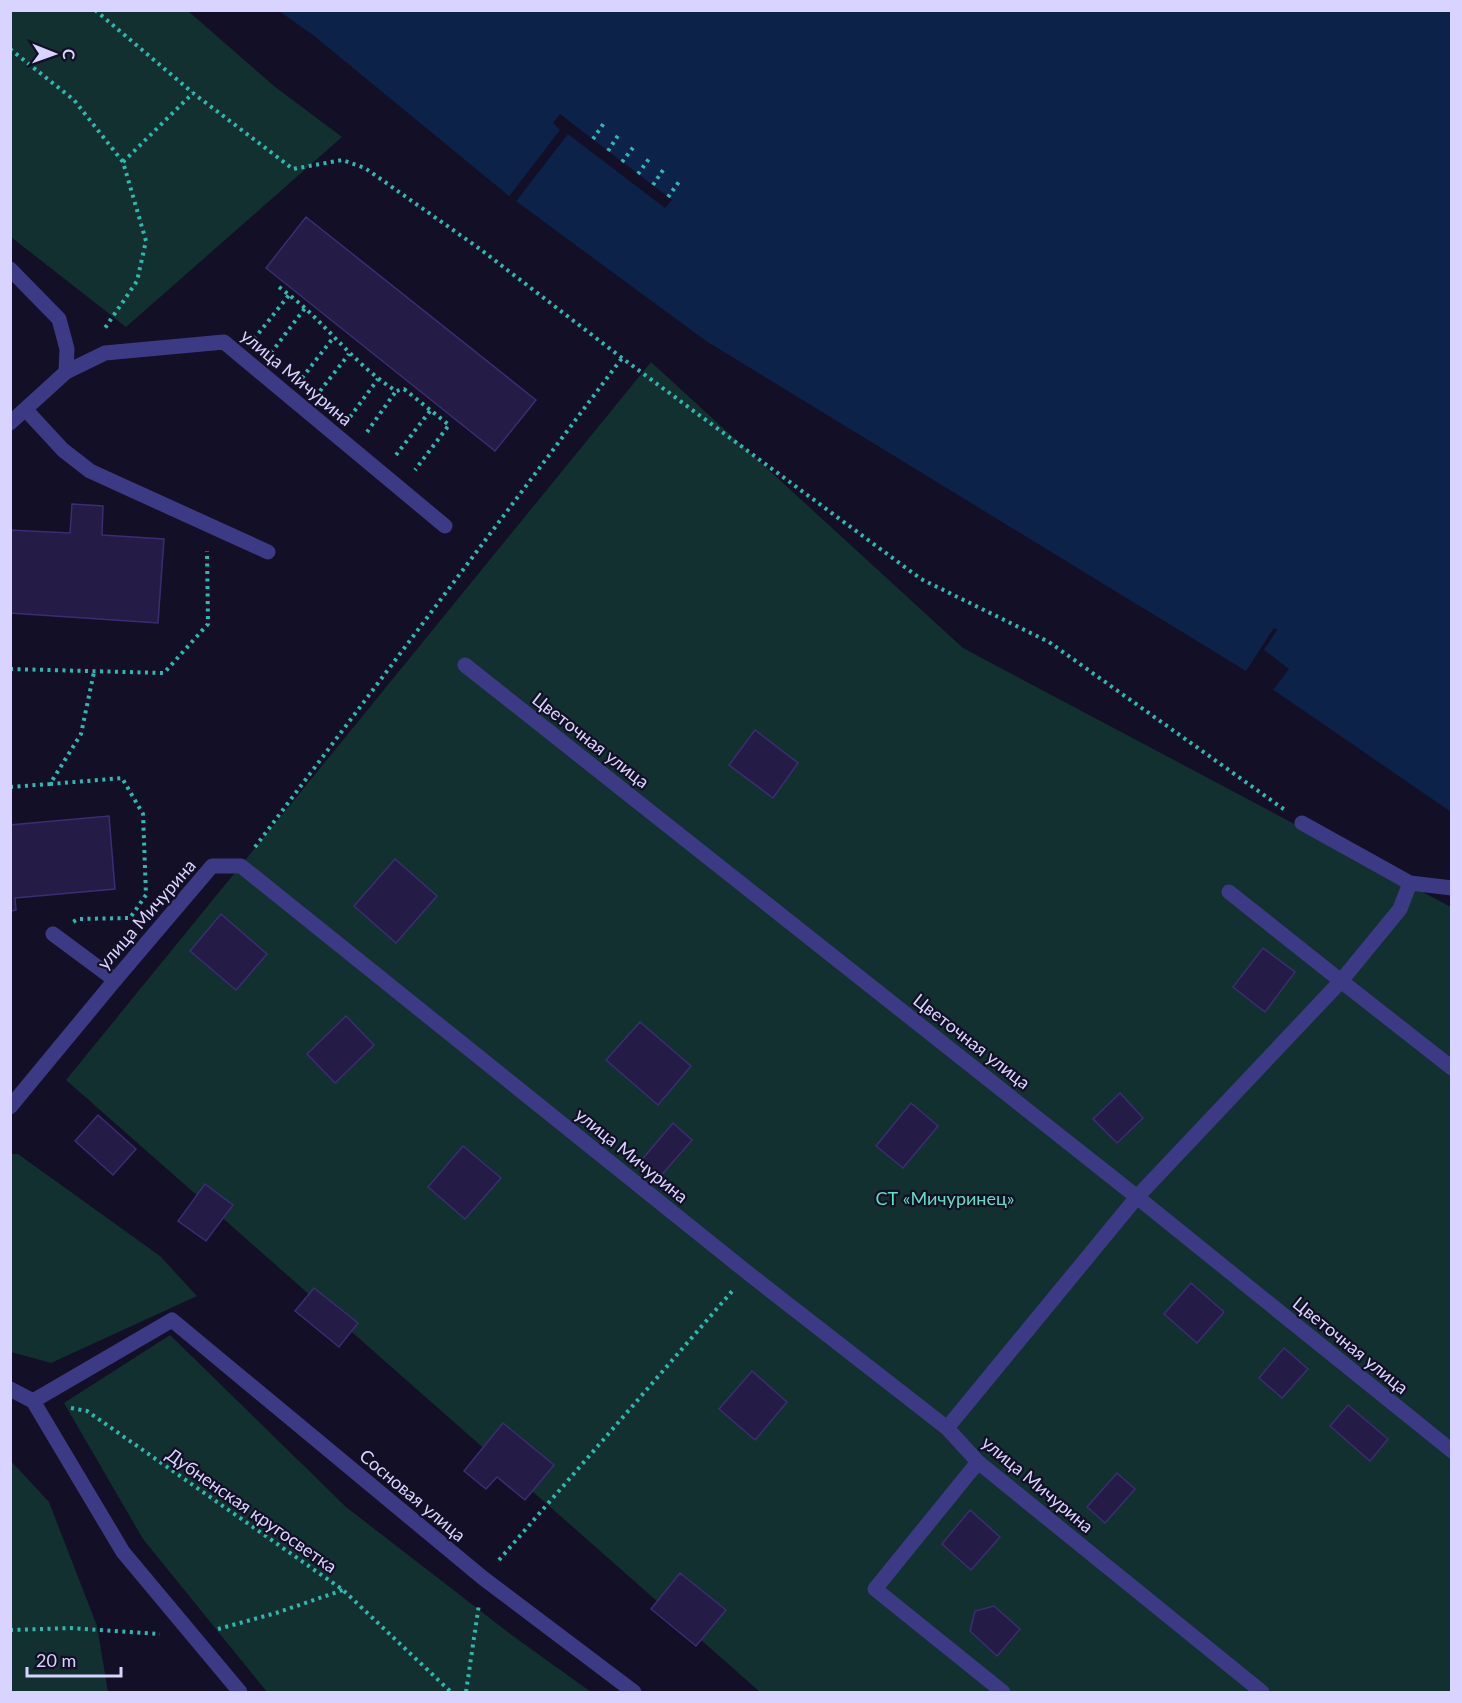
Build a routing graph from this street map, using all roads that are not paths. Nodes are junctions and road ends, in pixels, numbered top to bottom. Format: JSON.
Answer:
{"nodes":[{"id":1,"x":10,"y":269,"type":"edge"},
{"id":2,"x":66,"y":372,"type":"junction"},
{"id":3,"x":26,"y":410,"type":"junction"},
{"id":4,"x":10,"y":423,"type":"edge"},
{"id":5,"x":445,"y":526,"type":"dead end"},
{"id":6,"x":268,"y":552,"type":"dead end"},
{"id":7,"x":465,"y":665,"type":"dead end"},
{"id":8,"x":1302,"y":823,"type":"road end"},
{"id":9,"x":1410,"y":883,"type":"junction"},
{"id":10,"x":1452,"y":888,"type":"edge"},
{"id":11,"x":1229,"y":892,"type":"dead end"},
{"id":12,"x":53,"y":934,"type":"road end"},
{"id":13,"x":115,"y":980,"type":"junction"},
{"id":14,"x":1341,"y":981,"type":"junction"},
{"id":15,"x":1452,"y":1068,"type":"edge"},
{"id":16,"x":10,"y":1107,"type":"edge"},
{"id":17,"x":1137,"y":1197,"type":"junction"},
{"id":18,"x":10,"y":1389,"type":"edge"},
{"id":19,"x":33,"y":1401,"type":"junction"},
{"id":20,"x":947,"y":1428,"type":"junction"},
{"id":21,"x":1452,"y":1451,"type":"edge"},
{"id":22,"x":978,"y":1462,"type":"junction"},
{"id":23,"x":240,"y":1692,"type":"edge"},
{"id":24,"x":634,"y":1692,"type":"edge"},
{"id":25,"x":1003,"y":1692,"type":"edge"},
{"id":26,"x":1262,"y":1692,"type":"edge"}],
"edges":[{"from":1,"to":2,"type":"street"},
{"from":2,"to":3,"type":"street","name":"улица Мичурина"},
{"from":2,"to":5,"type":"street","name":"улица Мичурина"},
{"from":3,"to":4,"type":"street","name":"улица Мичурина"},
{"from":3,"to":6,"type":"street"},
{"from":7,"to":17,"type":"street","name":"Цветочная улица"},
{"from":8,"to":9,"type":"street"},
{"from":9,"to":10,"type":"street"},
{"from":9,"to":14,"type":"street"},
{"from":11,"to":14,"type":"street"},
{"from":12,"to":13,"type":"street"},
{"from":13,"to":16,"type":"street","name":"улица Мичурина"},
{"from":13,"to":20,"type":"street","name":"улица Мичурина"},
{"from":14,"to":15,"type":"street"},
{"from":14,"to":17,"type":"street"},
{"from":17,"to":20,"type":"street"},
{"from":17,"to":21,"type":"street","name":"Цветочная улица"},
{"from":18,"to":19,"type":"street"},
{"from":19,"to":23,"type":"street"},
{"from":19,"to":24,"type":"street","name":"Сосновая улица"},
{"from":20,"to":22,"type":"street","name":"улица Мичурина"},
{"from":22,"to":25,"type":"street"},
{"from":22,"to":26,"type":"street","name":"улица Мичурина"}]}
